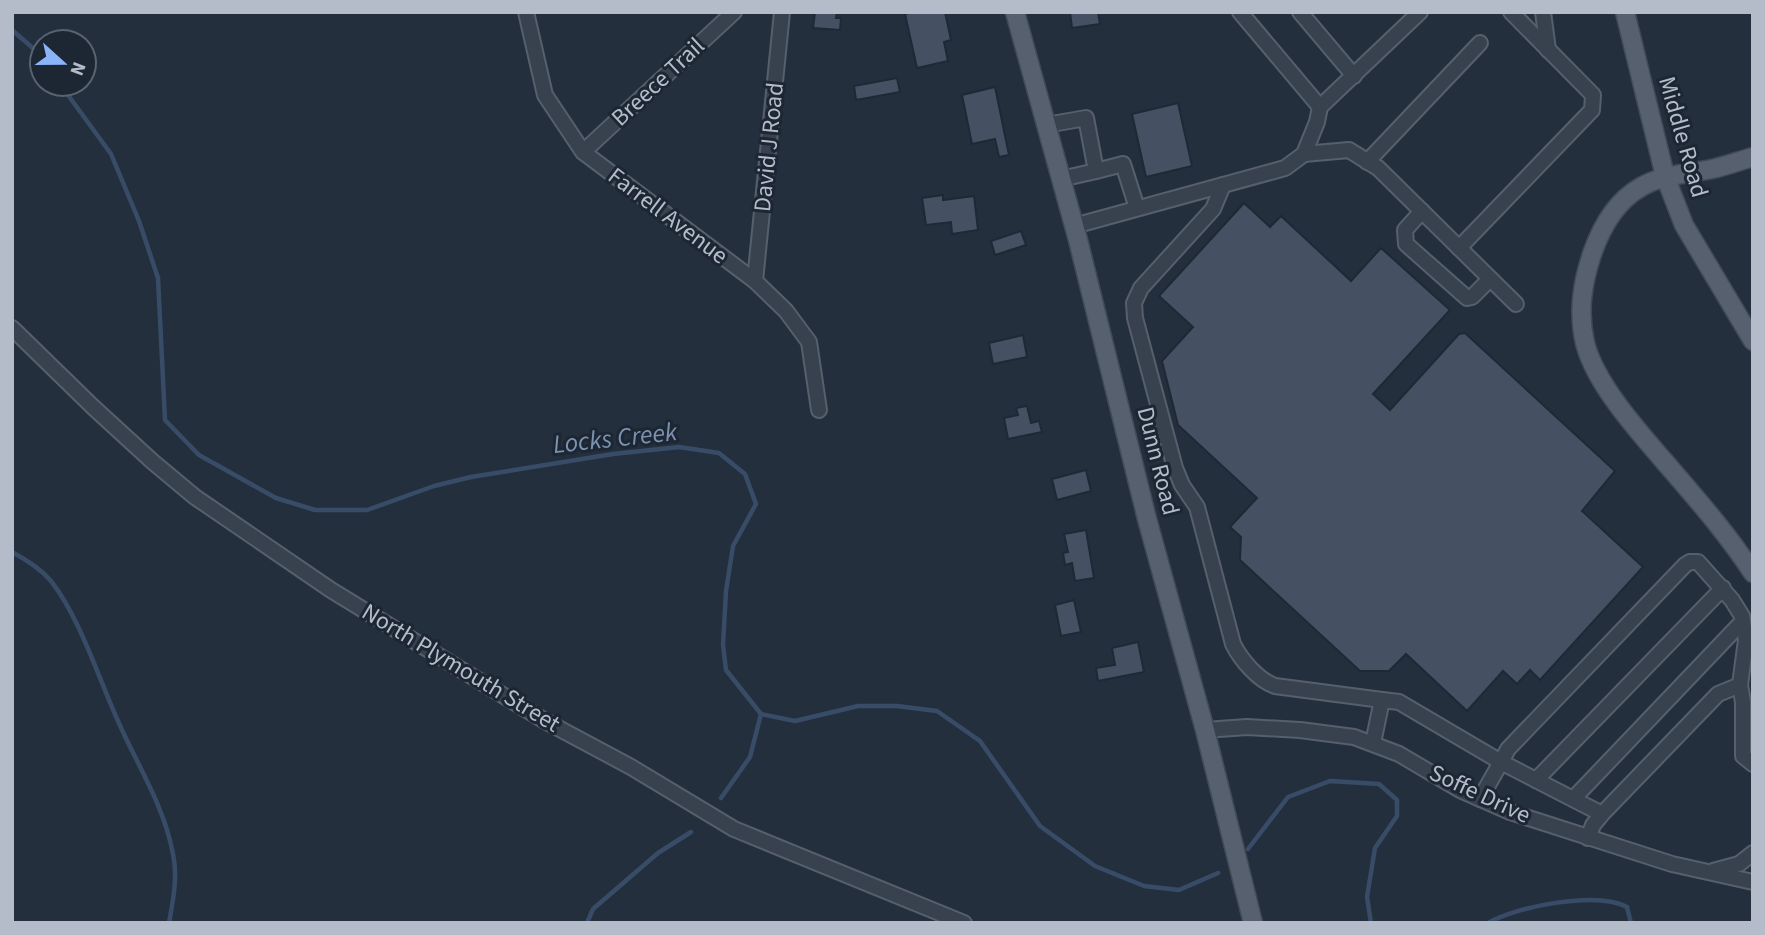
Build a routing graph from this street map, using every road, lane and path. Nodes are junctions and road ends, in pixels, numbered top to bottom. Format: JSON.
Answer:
{"nodes":[{"id":1,"x":526,"y":12,"type":"edge"},
{"id":2,"x":734,"y":12,"type":"edge"},
{"id":3,"x":782,"y":12,"type":"edge"},
{"id":4,"x":1015,"y":12,"type":"edge"},
{"id":5,"x":1240,"y":12,"type":"edge"},
{"id":6,"x":1300,"y":12,"type":"edge"},
{"id":7,"x":1420,"y":12,"type":"edge"},
{"id":8,"x":1511,"y":12,"type":"edge"},
{"id":9,"x":1543,"y":12,"type":"edge"},
{"id":10,"x":1625,"y":12,"type":"edge"},
{"id":11,"x":1480,"y":43,"type":"dead end"},
{"id":12,"x":1548,"y":50,"type":"junction"},
{"id":13,"x":1354,"y":76,"type":"junction"},
{"id":14,"x":1320,"y":107,"type":"junction"},
{"id":15,"x":1046,"y":125,"type":"junction"},
{"id":16,"x":583,"y":152,"type":"junction"},
{"id":17,"x":1304,"y":154,"type":"junction"},
{"id":18,"x":1753,"y":157,"type":"edge"},
{"id":19,"x":1367,"y":162,"type":"junction"},
{"id":20,"x":1096,"y":171,"type":"junction"},
{"id":21,"x":1665,"y":176,"type":"junction"},
{"id":22,"x":1061,"y":180,"type":"junction"},
{"id":23,"x":1223,"y":185,"type":"junction"},
{"id":24,"x":1137,"y":208,"type":"junction"},
{"id":25,"x":1422,"y":212,"type":"junction"},
{"id":26,"x":1074,"y":226,"type":"junction"},
{"id":27,"x":1459,"y":248,"type":"junction"},
{"id":28,"x":1490,"y":279,"type":"junction"},
{"id":29,"x":755,"y":281,"type":"junction"},
{"id":30,"x":1516,"y":304,"type":"dead end"},
{"id":31,"x":12,"y":328,"type":"edge"},
{"id":32,"x":1753,"y":341,"type":"edge"},
{"id":33,"x":819,"y":410,"type":"dead end"},
{"id":34,"x":1753,"y":573,"type":"edge"},
{"id":35,"x":1723,"y":588,"type":"junction"},
{"id":36,"x":1743,"y":621,"type":"junction"},
{"id":37,"x":1740,"y":685,"type":"junction"},
{"id":38,"x":1382,"y":700,"type":"junction"},
{"id":39,"x":1205,"y":730,"type":"junction"},
{"id":40,"x":1373,"y":743,"type":"junction"},
{"id":41,"x":1501,"y":762,"type":"junction"},
{"id":42,"x":1753,"y":764,"type":"edge"},
{"id":43,"x":1536,"y":780,"type":"junction"},
{"id":44,"x":1480,"y":799,"type":"junction"},
{"id":45,"x":1573,"y":799,"type":"junction"},
{"id":46,"x":1602,"y":814,"type":"junction"},
{"id":47,"x":1588,"y":838,"type":"junction"},
{"id":48,"x":1753,"y":853,"type":"edge"},
{"id":49,"x":1711,"y":872,"type":"junction"},
{"id":50,"x":1753,"y":882,"type":"edge"},
{"id":51,"x":964,"y":923,"type":"edge"},
{"id":52,"x":1253,"y":923,"type":"edge"}],
"edges":[{"from":1,"to":16,"type":"street","name":"Farrell Avenue"},
{"from":2,"to":16,"type":"street","name":"Breece Trail"},
{"from":3,"to":29,"type":"street","name":"David J Road"},
{"from":4,"to":15,"type":"main road","name":"Dunn Road"},
{"from":5,"to":14,"type":"street"},
{"from":6,"to":13,"type":"street"},
{"from":7,"to":13,"type":"street"},
{"from":8,"to":12,"type":"street"},
{"from":9,"to":12,"type":"street"},
{"from":10,"to":21,"type":"main road","name":"Middle Road"},
{"from":11,"to":19,"type":"street"},
{"from":12,"to":27,"type":"street"},
{"from":13,"to":14,"type":"street"},
{"from":14,"to":17,"type":"street"},
{"from":15,"to":20,"type":"street"},
{"from":15,"to":22,"type":"main road","name":"Dunn Road"},
{"from":16,"to":29,"type":"street","name":"Farrell Avenue"},
{"from":17,"to":19,"type":"street"},
{"from":17,"to":23,"type":"street"},
{"from":18,"to":21,"type":"main road"},
{"from":19,"to":25,"type":"street"},
{"from":20,"to":22,"type":"street"},
{"from":20,"to":24,"type":"street"},
{"from":21,"to":32,"type":"main road","name":"Middle Road"},
{"from":21,"to":34,"type":"main road"},
{"from":22,"to":26,"type":"main road","name":"Dunn Road"},
{"from":23,"to":24,"type":"street"},
{"from":23,"to":38,"type":"street"},
{"from":24,"to":26,"type":"street"},
{"from":25,"to":27,"type":"street"},
{"from":25,"to":28,"type":"street"},
{"from":26,"to":39,"type":"main road","name":"Dunn Road"},
{"from":27,"to":28,"type":"street"},
{"from":28,"to":30,"type":"street"},
{"from":29,"to":33,"type":"street","name":"Farrell Avenue"},
{"from":31,"to":51,"type":"street","name":"North Plymouth Street"},
{"from":35,"to":36,"type":"street"},
{"from":35,"to":41,"type":"street"},
{"from":35,"to":43,"type":"street"},
{"from":36,"to":37,"type":"street"},
{"from":36,"to":45,"type":"street"},
{"from":37,"to":42,"type":"street"},
{"from":37,"to":46,"type":"street"},
{"from":38,"to":40,"type":"street"},
{"from":38,"to":41,"type":"street"},
{"from":39,"to":40,"type":"street","name":"Soffe Drive"},
{"from":39,"to":52,"type":"main road","name":"Dunn Road"},
{"from":40,"to":44,"type":"street","name":"Soffe Drive"},
{"from":41,"to":43,"type":"street"},
{"from":41,"to":44,"type":"street"},
{"from":43,"to":45,"type":"street"},
{"from":44,"to":47,"type":"street","name":"Soffe Drive"},
{"from":45,"to":46,"type":"street"},
{"from":46,"to":47,"type":"street"},
{"from":47,"to":49,"type":"street","name":"Soffe Drive"},
{"from":48,"to":49,"type":"street"},
{"from":49,"to":50,"type":"street","name":"Soffe Drive"}]}
